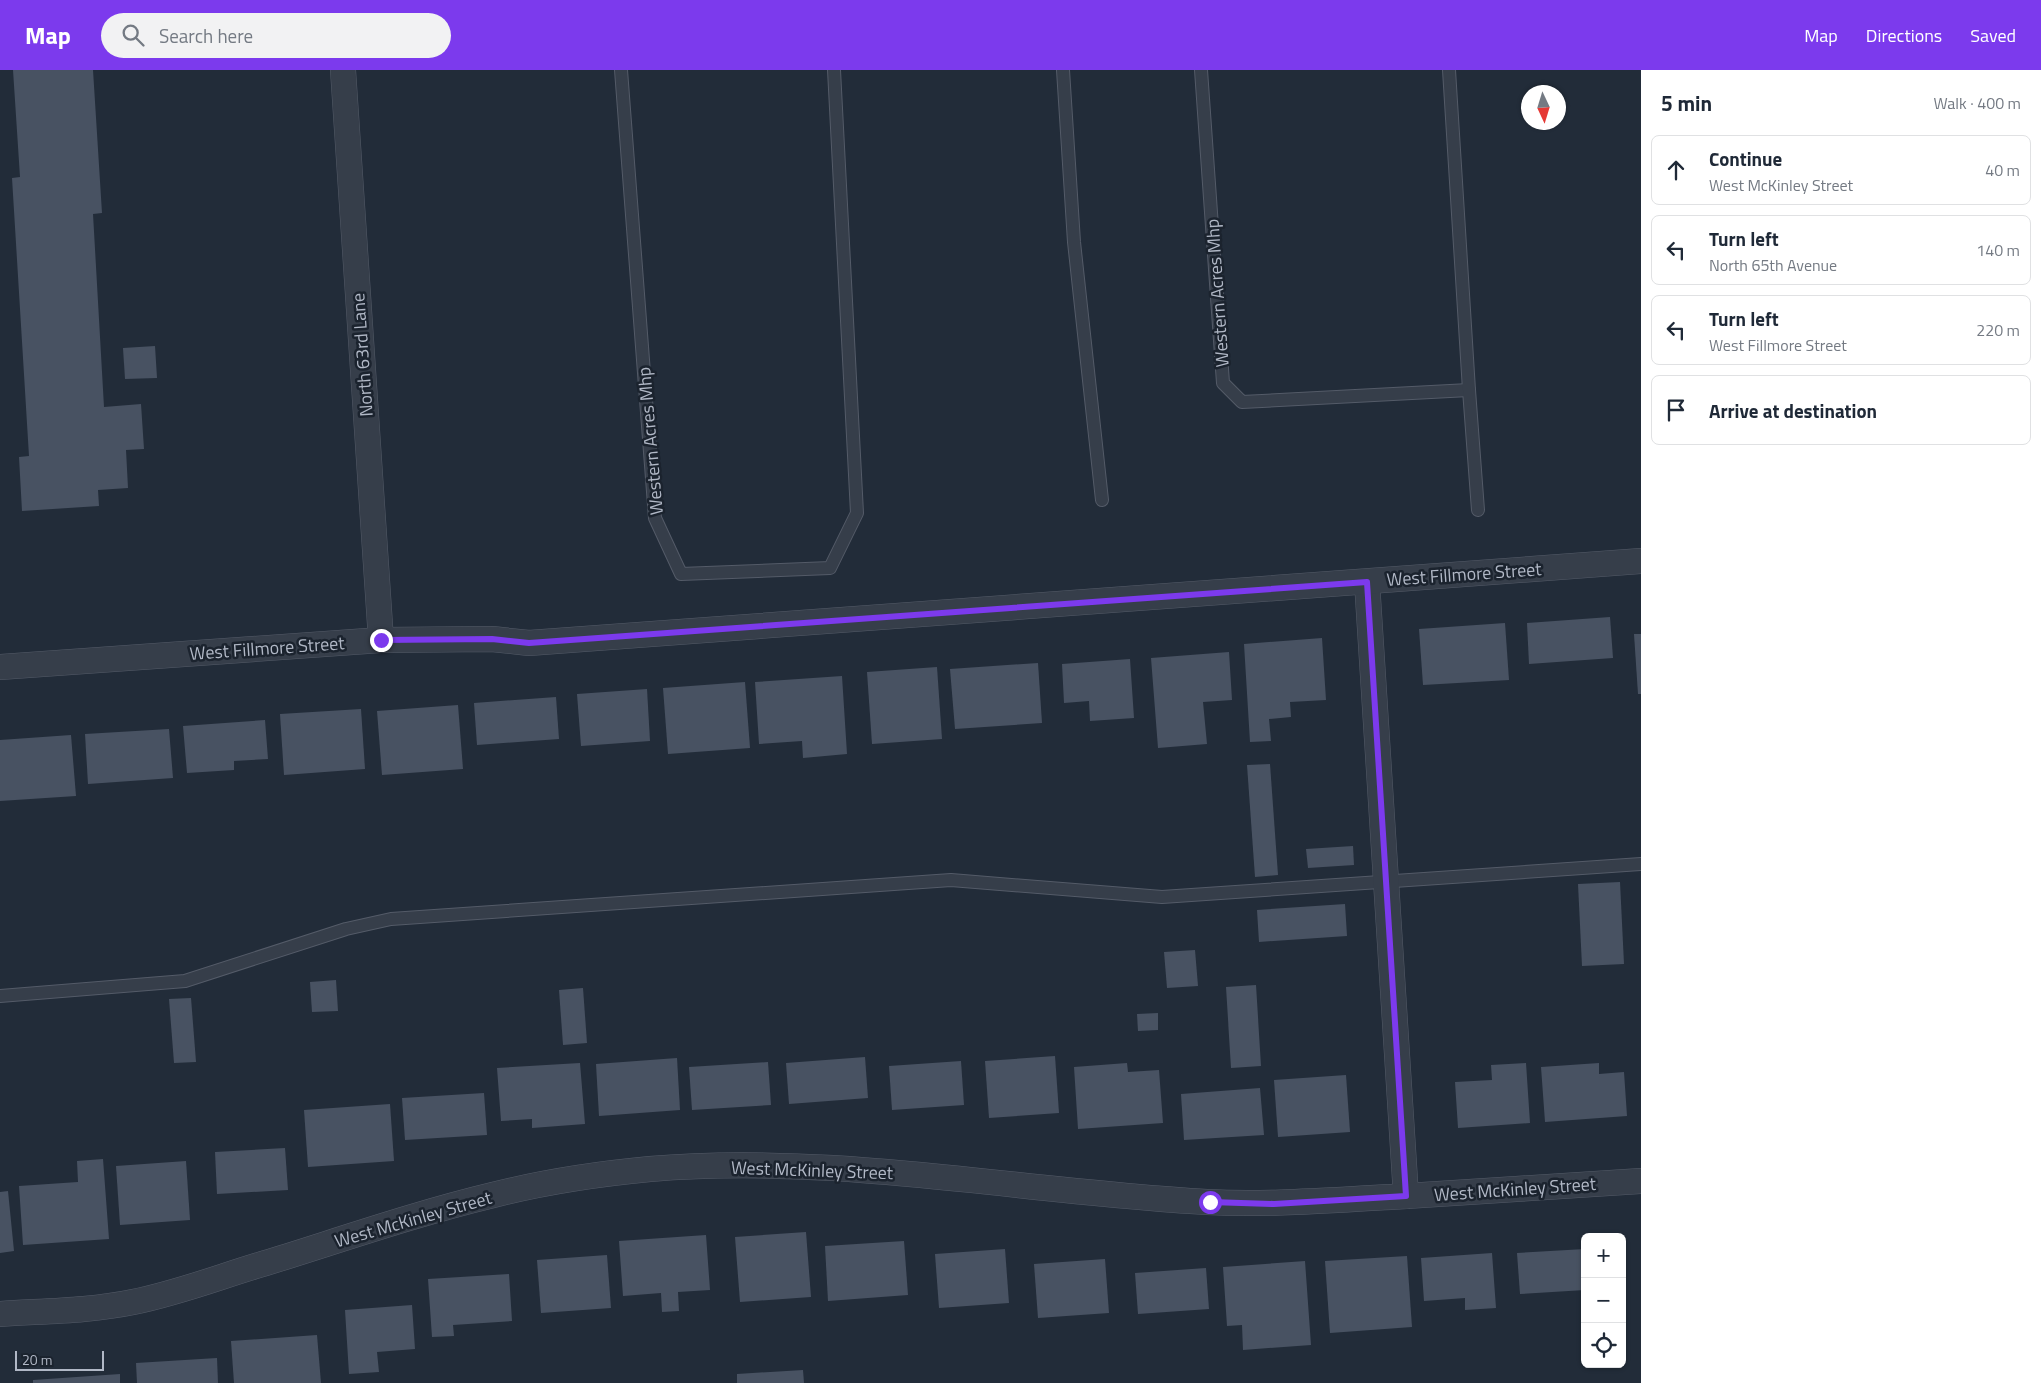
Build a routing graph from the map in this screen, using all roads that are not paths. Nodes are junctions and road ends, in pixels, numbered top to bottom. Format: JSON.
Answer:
{"nodes":[{"id":1,"x":343,"y":70,"type":"edge"},
{"id":2,"x":621,"y":70,"type":"edge"},
{"id":3,"x":834,"y":70,"type":"edge"},
{"id":4,"x":1063,"y":70,"type":"edge"},
{"id":5,"x":1201,"y":70,"type":"edge"},
{"id":6,"x":1449,"y":70,"type":"edge"},
{"id":7,"x":1469,"y":390,"type":"junction"},
{"id":8,"x":1102,"y":500,"type":"dead end"},
{"id":9,"x":1478,"y":510,"type":"dead end"},
{"id":10,"x":1641,"y":561,"type":"edge"},
{"id":11,"x":1367,"y":582,"type":"junction"},
{"id":12,"x":381,"y":640,"type":"junction"},
{"id":13,"x":0,"y":666,"type":"edge"},
{"id":14,"x":1641,"y":864,"type":"edge"},
{"id":15,"x":1386,"y":882,"type":"junction"},
{"id":16,"x":0,"y":996,"type":"edge"},
{"id":17,"x":1641,"y":1181,"type":"edge"},
{"id":18,"x":1406,"y":1196,"type":"junction"},
{"id":19,"x":0,"y":1314,"type":"edge"}],
"edges":[{"from":1,"to":12,"type":"street","name":"North 63rd Lane"},
{"from":2,"to":3,"type":"lane","name":"Western Acres Mhp"},
{"from":4,"to":8,"type":"lane"},
{"from":5,"to":7,"type":"lane","name":"Western Acres Mhp"},
{"from":6,"to":7,"type":"lane"},
{"from":7,"to":9,"type":"lane"},
{"from":10,"to":11,"type":"street","name":"West Fillmore Street"},
{"from":11,"to":12,"type":"street","name":"West Fillmore Street"},
{"from":11,"to":15,"type":"street"},
{"from":12,"to":13,"type":"street","name":"West Fillmore Street"},
{"from":14,"to":15,"type":"lane"},
{"from":15,"to":16,"type":"lane"},
{"from":15,"to":18,"type":"street"},
{"from":17,"to":18,"type":"street","name":"West McKinley Street"},
{"from":18,"to":19,"type":"street","name":"West McKinley Street"}]}
